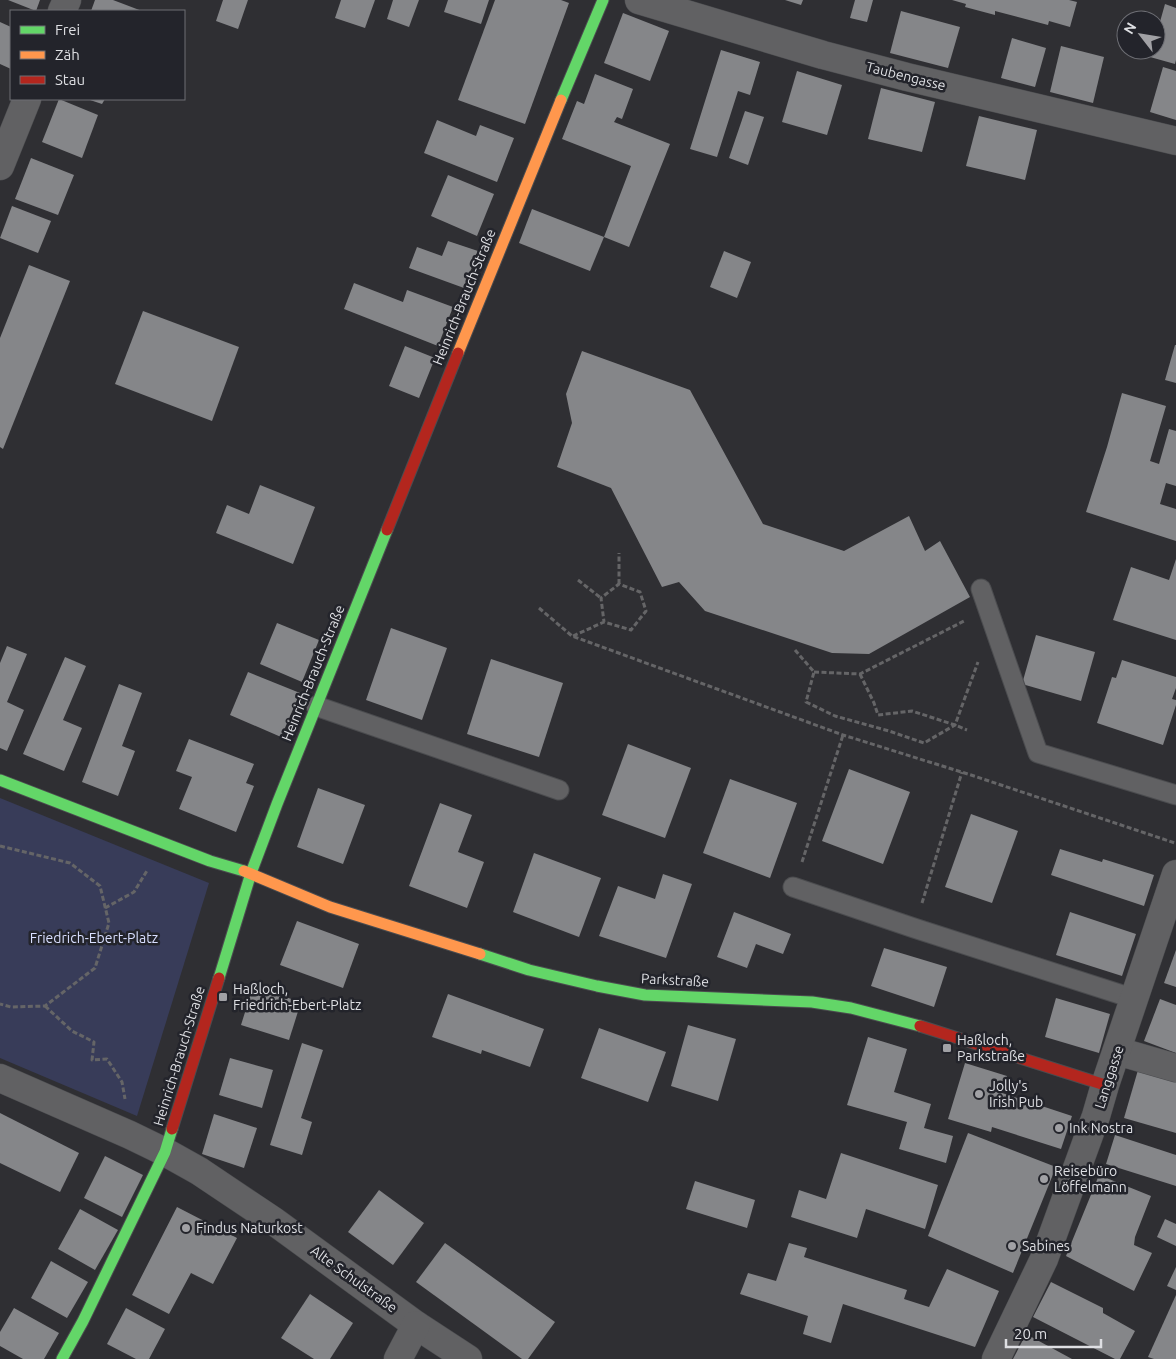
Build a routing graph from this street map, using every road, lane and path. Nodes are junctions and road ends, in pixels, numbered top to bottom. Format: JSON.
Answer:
{"nodes":[{"id":1,"x":604,"y":0,"type":"edge"},
{"id":2,"x":638,"y":0,"type":"edge"},
{"id":3,"x":707,"y":10,"type":"edge"},
{"id":4,"x":27,"y":100,"type":"edge"},
{"id":5,"x":1176,"y":141,"type":"edge"},
{"id":6,"x":0,"y":166,"type":"edge"},
{"id":7,"x":619,"y":552,"type":"dead end"},
{"id":8,"x":578,"y":580,"type":"dead end"},
{"id":9,"x":619,"y":584,"type":"junction"},
{"id":10,"x":980,"y":589,"type":"dead end"},
{"id":11,"x":601,"y":598,"type":"junction"},
{"id":12,"x":538,"y":608,"type":"dead end"},
{"id":13,"x":970,"y":617,"type":"dead end"},
{"id":14,"x":604,"y":622,"type":"junction"},
{"id":15,"x":572,"y":636,"type":"junction"},
{"id":16,"x":795,"y":650,"type":"dead end"},
{"id":17,"x":979,"y":656,"type":"dead end"},
{"id":18,"x":814,"y":672,"type":"junction"},
{"id":19,"x":860,"y":674,"type":"junction"},
{"id":20,"x":316,"y":706,"type":"junction"},
{"id":21,"x":955,"y":725,"type":"junction"},
{"id":22,"x":968,"y":730,"type":"dead end"},
{"id":23,"x":843,"y":734,"type":"junction"},
{"id":24,"x":962,"y":772,"type":"junction"},
{"id":25,"x":0,"y":780,"type":"edge"},
{"id":26,"x":559,"y":790,"type":"dead end"},
{"id":27,"x":1176,"y":795,"type":"edge"},
{"id":28,"x":1176,"y":843,"type":"edge"},
{"id":29,"x":0,"y":846,"type":"edge"},
{"id":30,"x":150,"y":864,"type":"dead end"},
{"id":31,"x":251,"y":873,"type":"junction"},
{"id":32,"x":1176,"y":874,"type":"edge"},
{"id":33,"x":794,"y":888,"type":"joint"},
{"id":34,"x":105,"y":908,"type":"junction"},
{"id":35,"x":914,"y":928,"type":"junction"},
{"id":36,"x":1135,"y":999,"type":"junction"},
{"id":37,"x":0,"y":1004,"type":"edge"},
{"id":38,"x":45,"y":1006,"type":"junction"},
{"id":39,"x":1117,"y":1051,"type":"junction"},
{"id":40,"x":1176,"y":1068,"type":"edge"},
{"id":41,"x":0,"y":1078,"type":"edge"},
{"id":42,"x":1105,"y":1085,"type":"junction"},
{"id":43,"x":127,"y":1107,"type":"dead end"},
{"id":44,"x":165,"y":1152,"type":"junction"},
{"id":45,"x":416,"y":1325,"type":"junction"},
{"id":46,"x":62,"y":1359,"type":"edge"},
{"id":47,"x":398,"y":1359,"type":"edge"},
{"id":48,"x":468,"y":1359,"type":"edge"},
{"id":49,"x":996,"y":1359,"type":"edge"}],
"edges":[{"from":1,"to":20,"type":"street","name":"Heinrich-Brauch-Straße"},
{"from":2,"to":3,"type":"street","name":"Taubengasse"},
{"from":3,"to":5,"type":"street","name":"Taubengasse"},
{"from":4,"to":6,"type":"street"},
{"from":7,"to":9,"type":"path"},
{"from":8,"to":11,"type":"path"},
{"from":9,"to":11,"type":"path"},
{"from":9,"to":14,"type":"path"},
{"from":10,"to":27,"type":"lane"},
{"from":11,"to":14,"type":"path"},
{"from":12,"to":15,"type":"path"},
{"from":13,"to":19,"type":"path"},
{"from":14,"to":15,"type":"path"},
{"from":15,"to":23,"type":"path"},
{"from":16,"to":18,"type":"path"},
{"from":17,"to":21,"type":"path"},
{"from":18,"to":19,"type":"path"},
{"from":18,"to":21,"type":"path"},
{"from":19,"to":21,"type":"path"},
{"from":20,"to":26,"type":"lane"},
{"from":20,"to":31,"type":"street","name":"Heinrich-Brauch-Straße"},
{"from":21,"to":22,"type":"path"},
{"from":23,"to":24,"type":"path"},
{"from":23,"to":33,"type":"path"},
{"from":24,"to":28,"type":"path"},
{"from":24,"to":35,"type":"path"},
{"from":25,"to":31,"type":"street"},
{"from":29,"to":34,"type":"path"},
{"from":30,"to":34,"type":"path"},
{"from":31,"to":42,"type":"street","name":"Parkstraße"},
{"from":31,"to":44,"type":"street","name":"Heinrich-Brauch-Straße"},
{"from":32,"to":36,"type":"street","name":"Langgasse"},
{"from":33,"to":35,"type":"lane"},
{"from":34,"to":38,"type":"path"},
{"from":35,"to":36,"type":"lane"},
{"from":36,"to":39,"type":"street","name":"Langgasse"},
{"from":37,"to":38,"type":"path"},
{"from":38,"to":43,"type":"path"},
{"from":39,"to":40,"type":"street"},
{"from":39,"to":42,"type":"street","name":"Langgasse"},
{"from":41,"to":44,"type":"street"},
{"from":42,"to":49,"type":"street","name":"Langgasse"},
{"from":44,"to":45,"type":"street","name":"Alte Schulstraße"},
{"from":44,"to":46,"type":"street","name":"Heinrich-Brauch-Straße"},
{"from":45,"to":47,"type":"street"},
{"from":45,"to":48,"type":"street","name":"Alte Schulstraße"}]}
